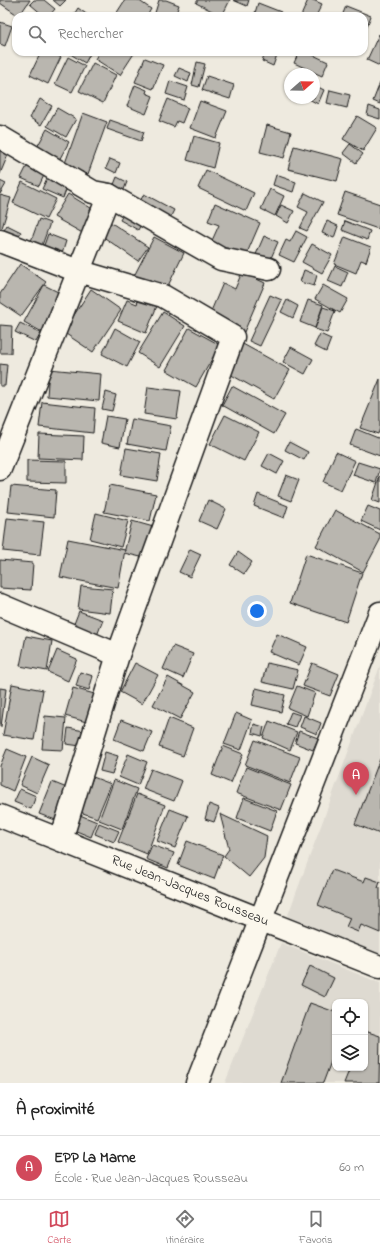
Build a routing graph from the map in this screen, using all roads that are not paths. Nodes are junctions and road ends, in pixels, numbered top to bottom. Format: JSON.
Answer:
{"nodes":[{"id":1,"x":0,"y":137,"type":"edge"},
{"id":2,"x":109,"y":195,"type":"junction"},
{"id":3,"x":0,"y":241,"type":"edge"},
{"id":4,"x":269,"y":269,"type":"dead end"},
{"id":5,"x":78,"y":271,"type":"junction"},
{"id":6,"x":0,"y":470,"type":"edge"},
{"id":7,"x":0,"y":605,"type":"edge"},
{"id":8,"x":380,"y":614,"type":"edge"},
{"id":9,"x":372,"y":654,"type":"edge"},
{"id":10,"x":118,"y":655,"type":"junction"},
{"id":11,"x":0,"y":816,"type":"edge"},
{"id":12,"x":61,"y":840,"type":"junction"},
{"id":13,"x":261,"y":919,"type":"junction"},
{"id":14,"x":380,"y":967,"type":"edge"},
{"id":15,"x":197,"y":1083,"type":"edge"}],
"edges":[{"from":1,"to":2,"type":"street"},
{"from":2,"to":4,"type":"street"},
{"from":2,"to":5,"type":"street"},
{"from":3,"to":5,"type":"street"},
{"from":5,"to":6,"type":"street"},
{"from":5,"to":10,"type":"street"},
{"from":7,"to":10,"type":"street"},
{"from":8,"to":9,"type":"street"},
{"from":9,"to":13,"type":"street"},
{"from":10,"to":12,"type":"street"},
{"from":11,"to":12,"type":"street","name":"Rue Jean-Jacques Rousseau"},
{"from":12,"to":13,"type":"street","name":"Rue Jean-Jacques Rousseau"},
{"from":13,"to":14,"type":"street","name":"Rue Jean-Jacques Rousseau"},
{"from":13,"to":15,"type":"street"}]}
